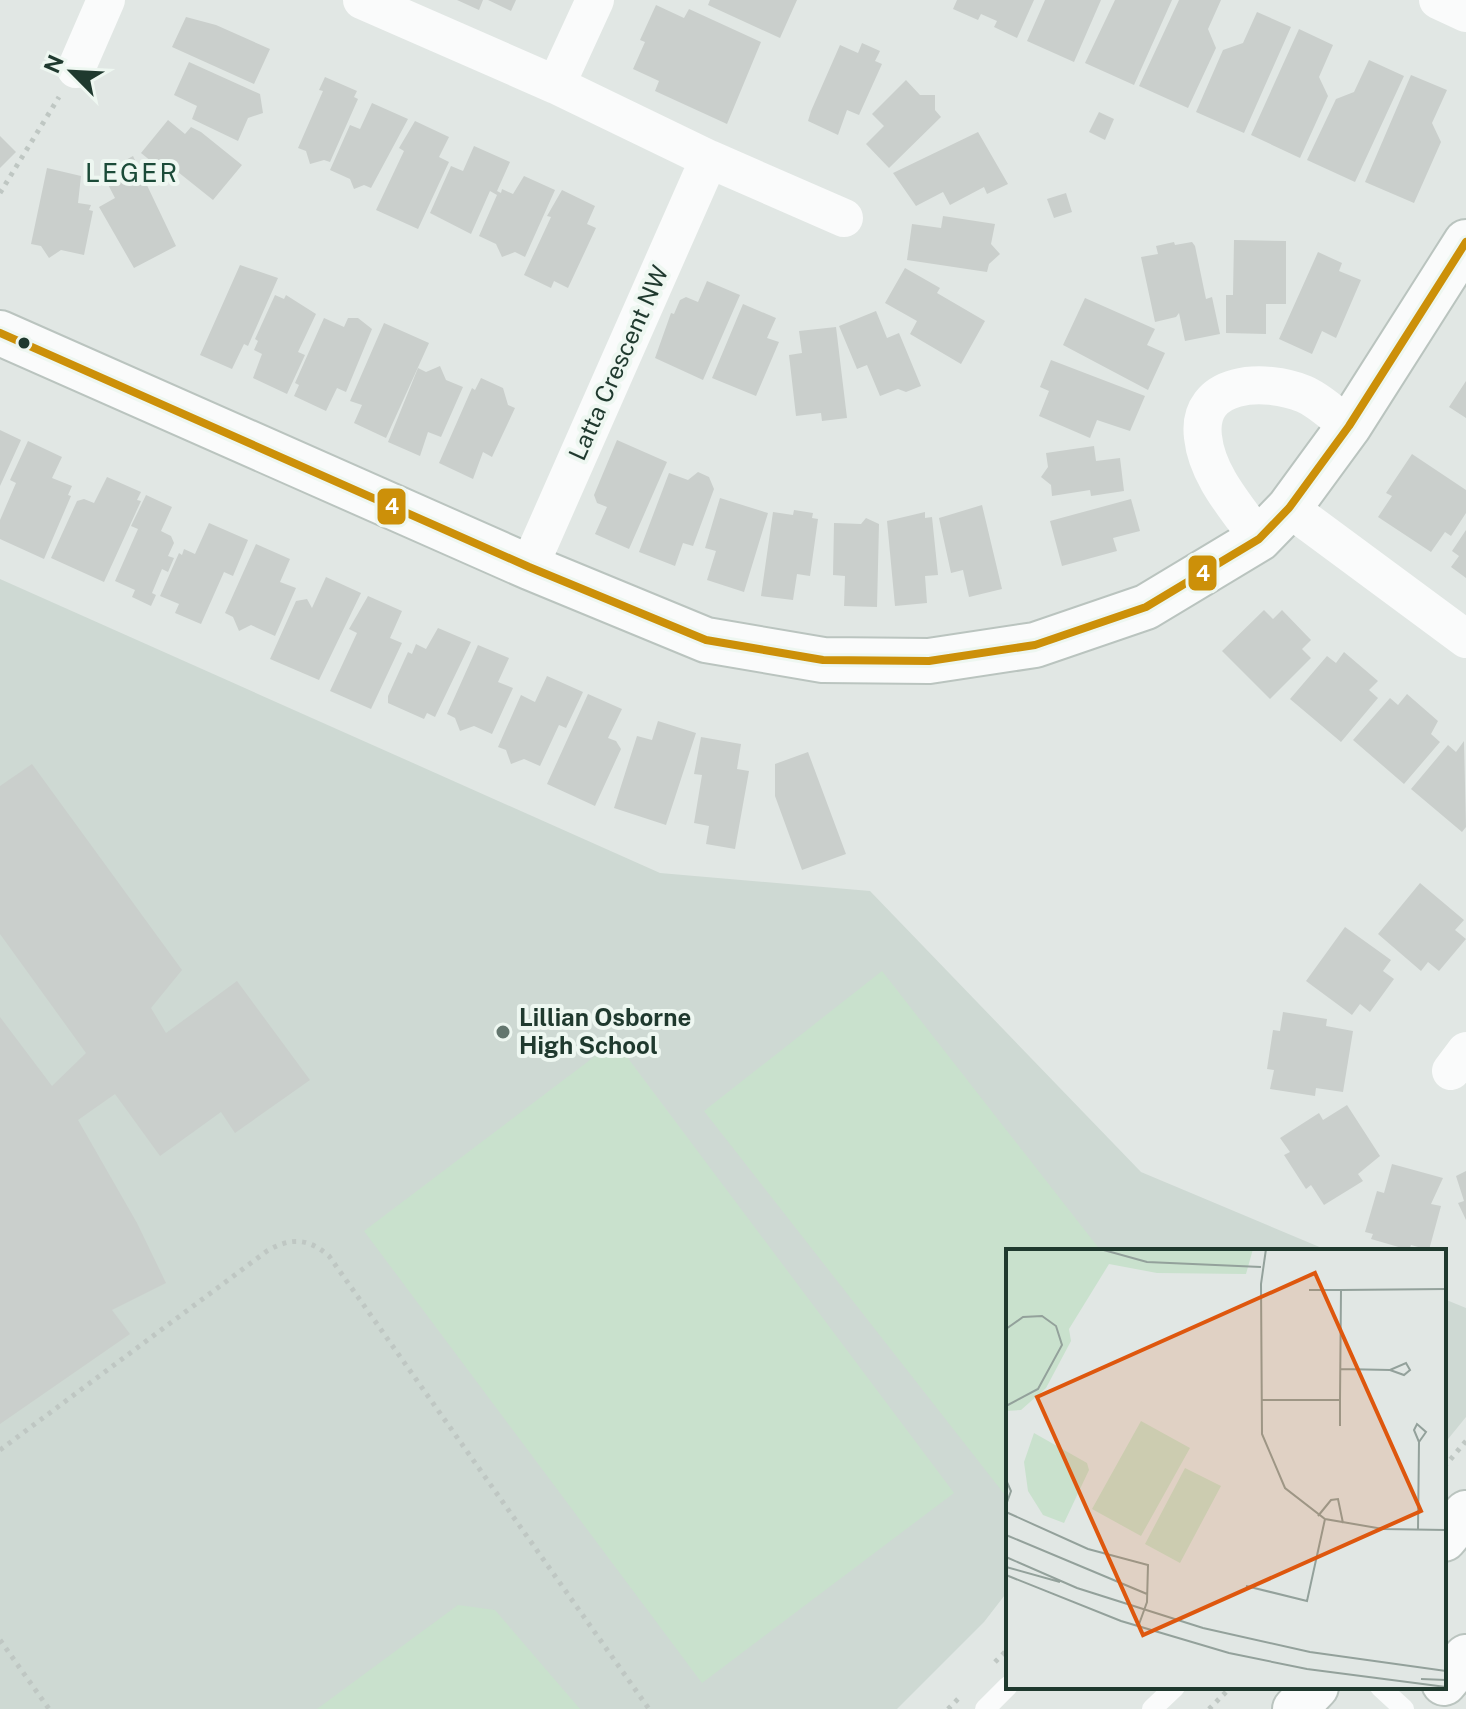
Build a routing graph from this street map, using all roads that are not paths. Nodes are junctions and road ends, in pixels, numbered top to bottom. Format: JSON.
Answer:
{"nodes":[{"id":1,"x":106,"y":0,"type":"edge"},
{"id":2,"x":362,"y":0,"type":"edge"},
{"id":3,"x":595,"y":0,"type":"edge"},
{"id":4,"x":1438,"y":0,"type":"edge"},
{"id":5,"x":1466,"y":13,"type":"edge"},
{"id":6,"x":76,"y":69,"type":"road end"},
{"id":7,"x":556,"y":85,"type":"junction"},
{"id":8,"x":709,"y":159,"type":"junction"},
{"id":9,"x":844,"y":218,"type":"dead end"},
{"id":10,"x":1466,"y":242,"type":"edge"},
{"id":11,"x":0,"y":333,"type":"edge"},
{"id":12,"x":1349,"y":426,"type":"junction"},
{"id":13,"x":1289,"y":508,"type":"junction"},
{"id":14,"x":1259,"y":539,"type":"junction"},
{"id":15,"x":529,"y":567,"type":"junction"},
{"id":16,"x":1466,"y":639,"type":"edge"},
{"id":17,"x":1466,"y":1513,"type":"edge"},
{"id":18,"x":1446,"y":1537,"type":"edge"},
{"id":19,"x":1466,"y":1657,"type":"edge"},
{"id":20,"x":1446,"y":1680,"type":"edge"},
{"id":21,"x":1006,"y":1688,"type":"edge"},
{"id":22,"x":1173,"y":1689,"type":"edge"},
{"id":23,"x":1314,"y":1689,"type":"edge"},
{"id":24,"x":1382,"y":1689,"type":"edge"},
{"id":25,"x":1439,"y":1689,"type":"edge"},
{"id":26,"x":985,"y":1709,"type":"edge"},
{"id":27,"x":1152,"y":1709,"type":"edge"},
{"id":28,"x":1295,"y":1709,"type":"edge"},
{"id":29,"x":1404,"y":1709,"type":"edge"},
{"id":30,"x":1422,"y":1709,"type":"edge"}],
"edges":[{"from":1,"to":6,"type":"street"},
{"from":2,"to":7,"type":"street"},
{"from":3,"to":7,"type":"street"},
{"from":4,"to":5,"type":"street"},
{"from":7,"to":8,"type":"street"},
{"from":8,"to":9,"type":"street"},
{"from":8,"to":15,"type":"street","name":"Latta Crescent NW"},
{"from":10,"to":12,"type":"street"},
{"from":11,"to":15,"type":"street"},
{"from":12,"to":13,"type":"street"},
{"from":12,"to":14,"type":"street"},
{"from":13,"to":14,"type":"street"},
{"from":13,"to":16,"type":"street"},
{"from":14,"to":15,"type":"street"},
{"from":17,"to":18,"type":"street"},
{"from":19,"to":20,"type":"street"},
{"from":21,"to":26,"type":"lane"},
{"from":22,"to":27,"type":"lane"},
{"from":23,"to":28,"type":"street"},
{"from":24,"to":29,"type":"lane"},
{"from":25,"to":30,"type":"street"}]}
